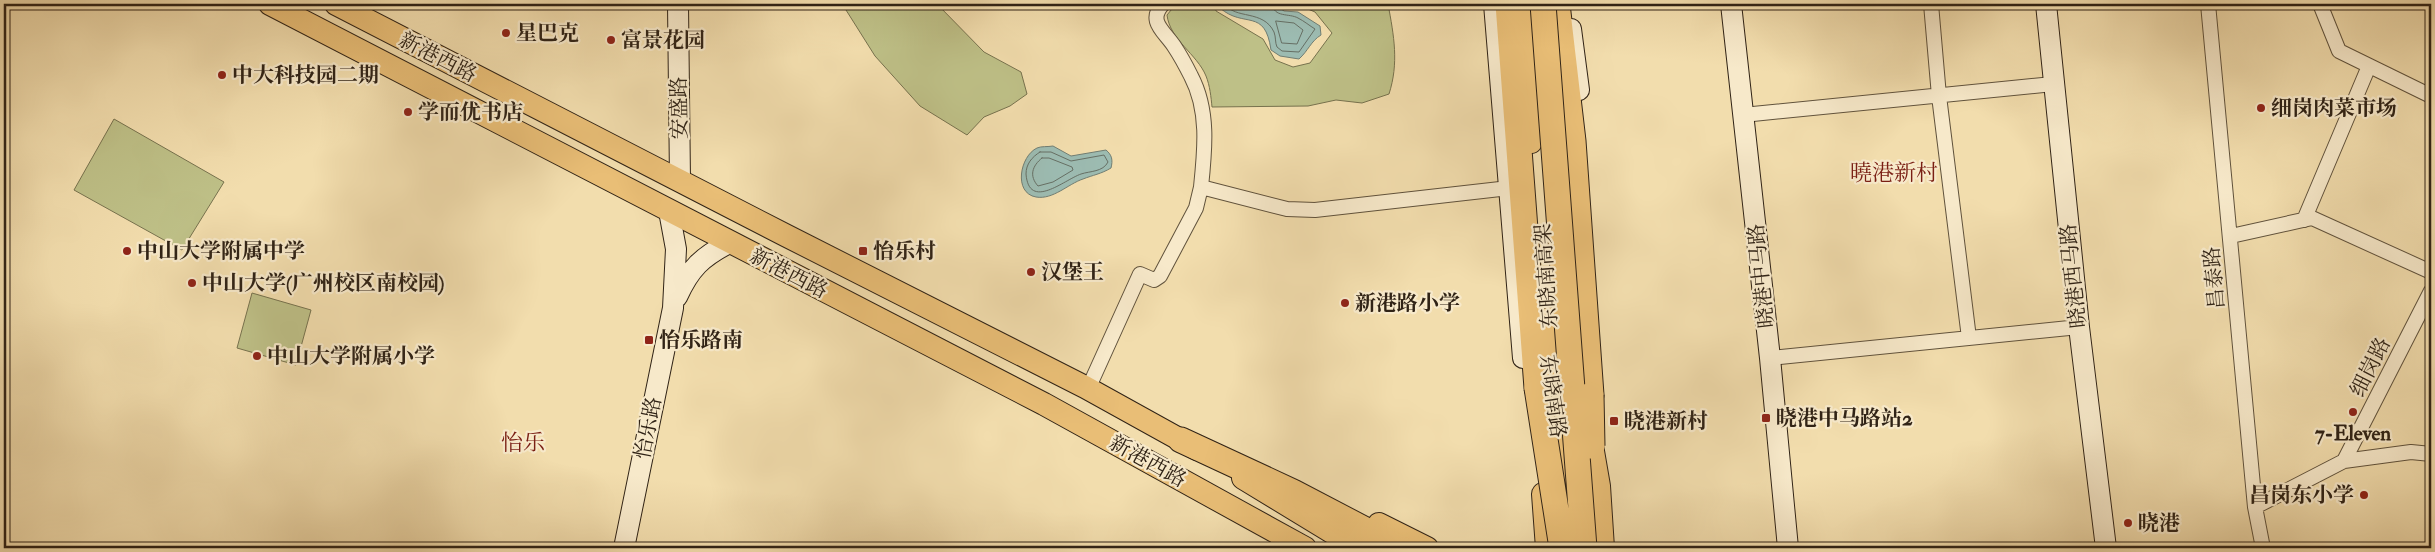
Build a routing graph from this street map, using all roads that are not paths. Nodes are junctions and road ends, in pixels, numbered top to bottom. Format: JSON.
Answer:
{"nodes":[{"id":1,"x":270,"y":4,"type":"edge"},
{"id":2,"x":336,"y":4,"type":"edge"},
{"id":3,"x":678,"y":4,"type":"edge"},
{"id":4,"x":1163,"y":4,"type":"edge"},
{"id":5,"x":1494,"y":4,"type":"edge"},
{"id":6,"x":1508,"y":4,"type":"edge"},
{"id":7,"x":1522,"y":4,"type":"edge"},
{"id":8,"x":1544,"y":4,"type":"edge"},
{"id":9,"x":1552,"y":4,"type":"edge"},
{"id":10,"x":1557,"y":4,"type":"edge"},
{"id":11,"x":1566,"y":4,"type":"edge"},
{"id":12,"x":1731,"y":4,"type":"edge"},
{"id":13,"x":1932,"y":4,"type":"edge"},
{"id":14,"x":2046,"y":4,"type":"edge"},
{"id":15,"x":2208,"y":4,"type":"edge"},
{"id":16,"x":2320,"y":4,"type":"edge"},
{"id":17,"x":2369,"y":66,"type":"junction"},
{"id":18,"x":2053,"y":84,"type":"junction"},
{"id":19,"x":1940,"y":96,"type":"junction"},
{"id":20,"x":2431,"y":96,"type":"edge"},
{"id":21,"x":1743,"y":115,"type":"junction"},
{"id":22,"x":680,"y":181,"type":"junction"},
{"id":23,"x":1201,"y":187,"type":"junction"},
{"id":24,"x":1509,"y":188,"type":"junction"},
{"id":25,"x":669,"y":211,"type":"junction"},
{"id":26,"x":2304,"y":220,"type":"junction"},
{"id":27,"x":2231,"y":236,"type":"junction"},
{"id":28,"x":730,"y":243,"type":"junction"},
{"id":29,"x":2431,"y":272,"type":"edge"},
{"id":30,"x":2431,"y":291,"type":"edge"},
{"id":31,"x":673,"y":308,"type":"junction"},
{"id":32,"x":2078,"y":327,"type":"junction"},
{"id":33,"x":1969,"y":338,"type":"junction"},
{"id":34,"x":1770,"y":358,"type":"junction"},
{"id":35,"x":1549,"y":379,"type":"junction"},
{"id":36,"x":1088,"y":389,"type":"junction"},
{"id":37,"x":1585,"y":403,"type":"junction"},
{"id":38,"x":1554,"y":407,"type":"junction"},
{"id":39,"x":1181,"y":440,"type":"junction"},
{"id":40,"x":1538,"y":452,"type":"junction"},
{"id":41,"x":2431,"y":454,"type":"edge"},
{"id":42,"x":2344,"y":461,"type":"junction"},
{"id":43,"x":1599,"y":486,"type":"junction"},
{"id":44,"x":2255,"y":507,"type":"junction"},
{"id":45,"x":1548,"y":544,"type":"edge"},
{"id":46,"x":624,"y":548,"type":"edge"},
{"id":47,"x":1304,"y":548,"type":"edge"},
{"id":48,"x":1358,"y":548,"type":"edge"},
{"id":49,"x":1400,"y":548,"type":"edge"},
{"id":50,"x":1427,"y":548,"type":"edge"},
{"id":51,"x":1566,"y":548,"type":"edge"},
{"id":52,"x":1573,"y":548,"type":"edge"},
{"id":53,"x":1584,"y":548,"type":"edge"},
{"id":54,"x":1591,"y":548,"type":"edge"},
{"id":55,"x":1603,"y":548,"type":"edge"},
{"id":56,"x":1788,"y":548,"type":"edge"},
{"id":57,"x":2106,"y":548,"type":"edge"},
{"id":58,"x":2263,"y":548,"type":"edge"}],
"edges":[{"from":1,"to":25,"type":"main road","name":"新港西路"},
{"from":2,"to":22,"type":"main road","name":"新港西路"},
{"from":3,"to":22,"type":"street","name":"安盛路"},
{"from":4,"to":23,"type":"street"},
{"from":5,"to":24,"type":"street","name":"东晓南路"},
{"from":6,"to":45,"type":"highway","bridge":true},
{"from":7,"to":35,"type":"main road","name":"东晓南路"},
{"from":7,"to":51,"type":"highway","name":"东晓南高架"},
{"from":8,"to":53,"type":"highway","name":"东晓南高架","bridge":true},
{"from":9,"to":37,"type":"main road","name":"东晓南路"},
{"from":10,"to":54,"type":"highway","bridge":true},
{"from":11,"to":43,"type":"street","name":"东晓南路"},
{"from":12,"to":21,"type":"street","name":"晓港中马路"},
{"from":13,"to":19,"type":"street"},
{"from":14,"to":18,"type":"street","name":"晓港西马路"},
{"from":15,"to":27,"type":"street","name":"昌泰路"},
{"from":16,"to":17,"type":"street"},
{"from":17,"to":20,"type":"street"},
{"from":17,"to":26,"type":"street"},
{"from":18,"to":19,"type":"street"},
{"from":18,"to":32,"type":"street","name":"晓港西马路"},
{"from":19,"to":21,"type":"street"},
{"from":19,"to":33,"type":"street"},
{"from":21,"to":34,"type":"street","name":"晓港中马路"},
{"from":22,"to":36,"type":"main road","name":"新港西路"},
{"from":23,"to":24,"type":"street"},
{"from":23,"to":36,"type":"street"},
{"from":24,"to":40,"type":"street","name":"东晓南路"},
{"from":25,"to":28,"type":"main road","name":"新港西路"},
{"from":25,"to":31,"type":"street"},
{"from":26,"to":27,"type":"street"},
{"from":26,"to":29,"type":"street"},
{"from":27,"to":44,"type":"street","name":"昌泰路"},
{"from":28,"to":31,"type":"street"},
{"from":28,"to":47,"type":"main road","name":"新港西路"},
{"from":30,"to":42,"type":"street","name":"细岗路"},
{"from":31,"to":46,"type":"street","name":"怡乐路"},
{"from":32,"to":33,"type":"street"},
{"from":32,"to":57,"type":"street","name":"晓港西马路"},
{"from":33,"to":34,"type":"street"},
{"from":34,"to":56,"type":"street","name":"晓港中马路"},
{"from":35,"to":38,"type":"main road","name":"东晓南路"},
{"from":35,"to":40,"type":"main road"},
{"from":36,"to":39,"type":"main road","name":"新港西路"},
{"from":37,"to":38,"type":"street"},
{"from":37,"to":43,"type":"main road","name":"东晓南路"},
{"from":38,"to":52,"type":"main road","name":"东晓南路"},
{"from":39,"to":48,"type":"main road","name":"新港西路"},
{"from":39,"to":49,"type":"highway"},
{"from":39,"to":50,"type":"main road"},
{"from":40,"to":45,"type":"main road","name":"东晓南路"},
{"from":41,"to":42,"type":"street"},
{"from":42,"to":44,"type":"street"},
{"from":43,"to":55,"type":"main road","name":"东晓南路"},
{"from":44,"to":58,"type":"street","name":"昌泰路"}]}
